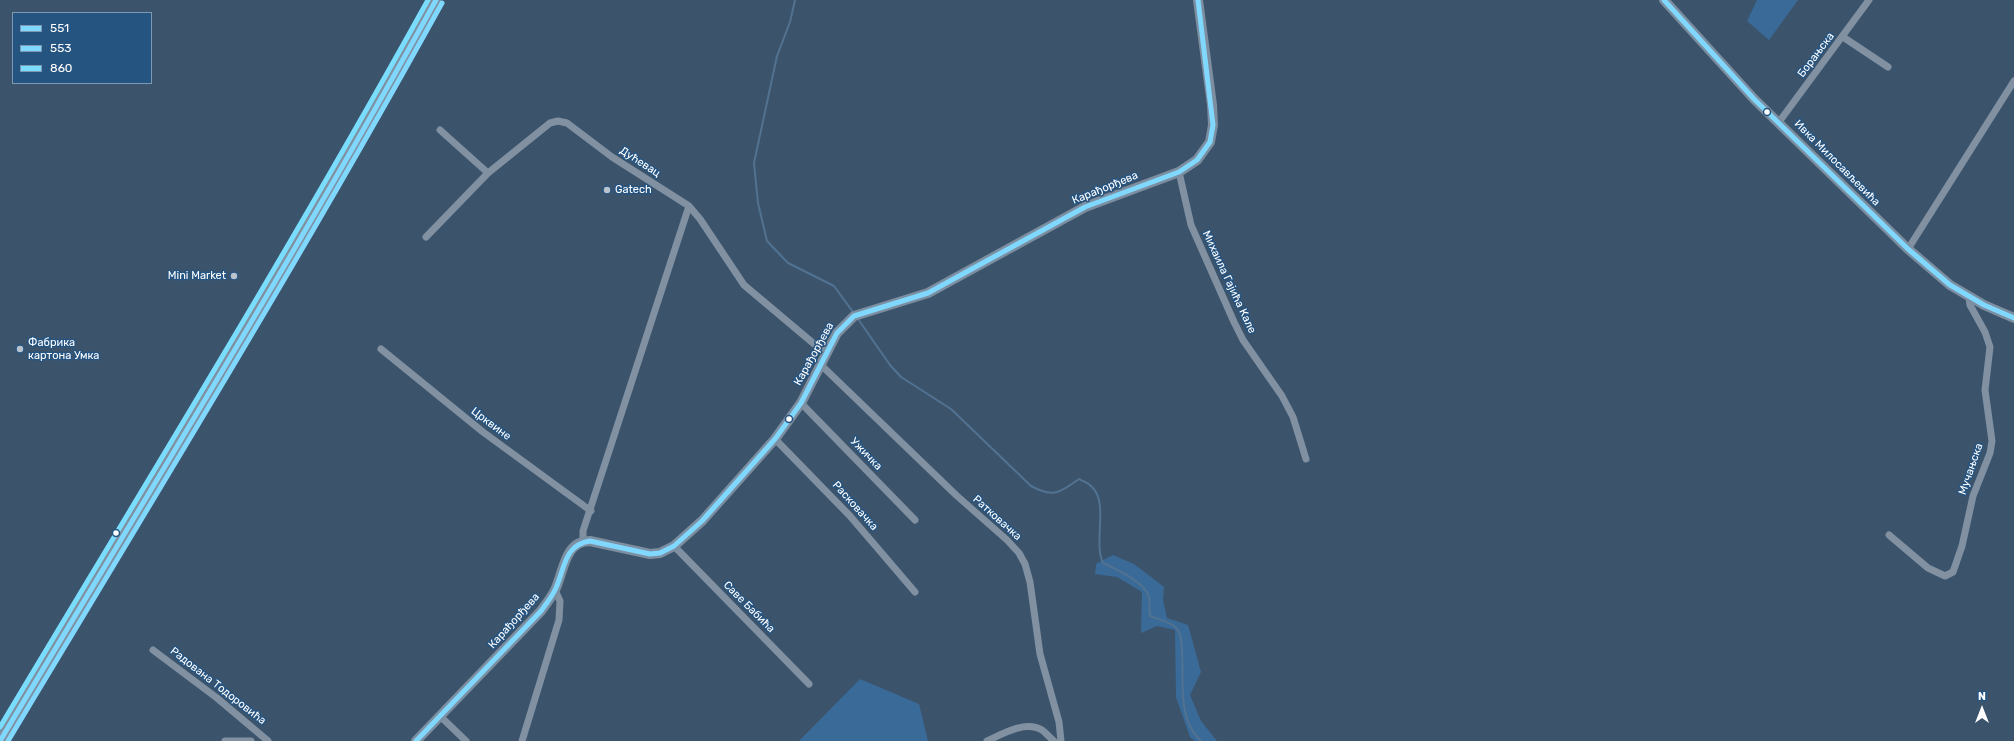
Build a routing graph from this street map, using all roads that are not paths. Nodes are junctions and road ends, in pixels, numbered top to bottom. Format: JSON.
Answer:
{"nodes":[{"id":1,"x":436,"y":0,"type":"edge"},
{"id":2,"x":1198,"y":0,"type":"edge"},
{"id":3,"x":1664,"y":0,"type":"edge"},
{"id":4,"x":1869,"y":0,"type":"edge"},
{"id":5,"x":1843,"y":37,"type":"junction"},
{"id":6,"x":1888,"y":67,"type":"dead end"},
{"id":7,"x":2014,"y":81,"type":"edge"},
{"id":8,"x":1779,"y":122,"type":"junction"},
{"id":9,"x":440,"y":130,"type":"dead end"},
{"id":10,"x":1179,"y":172,"type":"junction"},
{"id":11,"x":488,"y":173,"type":"junction"},
{"id":12,"x":689,"y":206,"type":"junction"},
{"id":13,"x":426,"y":237,"type":"dead end"},
{"id":14,"x":1908,"y":249,"type":"junction"},
{"id":15,"x":1969,"y":297,"type":"junction"},
{"id":16,"x":2014,"y":318,"type":"edge"},
{"id":17,"x":381,"y":349,"type":"dead end"},
{"id":18,"x":826,"y":354,"type":"junction"},
{"id":19,"x":821,"y":365,"type":"junction"},
{"id":20,"x":801,"y":403,"type":"junction"},
{"id":21,"x":775,"y":439,"type":"junction"},
{"id":22,"x":1306,"y":459,"type":"dead end"},
{"id":23,"x":591,"y":510,"type":"junction"},
{"id":24,"x":916,"y":520,"type":"dead end"},
{"id":25,"x":1889,"y":534,"type":"dead end"},
{"id":26,"x":583,"y":542,"type":"junction"},
{"id":27,"x":674,"y":546,"type":"junction"},
{"id":28,"x":555,"y":590,"type":"junction"},
{"id":29,"x":915,"y":592,"type":"dead end"},
{"id":30,"x":153,"y":650,"type":"dead end"},
{"id":31,"x":809,"y":684,"type":"dead end"},
{"id":32,"x":440,"y":716,"type":"junction"},
{"id":33,"x":0,"y":741,"type":"edge"},
{"id":34,"x":225,"y":741,"type":"edge"},
{"id":35,"x":251,"y":741,"type":"edge"},
{"id":36,"x":268,"y":741,"type":"edge"},
{"id":37,"x":416,"y":741,"type":"edge"},
{"id":38,"x":466,"y":741,"type":"edge"},
{"id":39,"x":522,"y":741,"type":"edge"},
{"id":40,"x":987,"y":741,"type":"edge"},
{"id":41,"x":1054,"y":741,"type":"edge"},
{"id":42,"x":1061,"y":741,"type":"edge"}],
"edges":[{"from":1,"to":33,"type":"main road"},
{"from":2,"to":10,"type":"street","name":"Карађорђева"},
{"from":3,"to":8,"type":"street","name":"Ивка Милосављевића"},
{"from":4,"to":5,"type":"street","name":"Борањска"},
{"from":5,"to":6,"type":"street"},
{"from":5,"to":8,"type":"street","name":"Борањска"},
{"from":7,"to":14,"type":"street"},
{"from":8,"to":14,"type":"street","name":"Ивка Милосављевића"},
{"from":9,"to":11,"type":"street"},
{"from":10,"to":18,"type":"street","name":"Карађорђева"},
{"from":10,"to":22,"type":"street","name":"Михаила Гајића Кале"},
{"from":11,"to":12,"type":"street","name":"Дућевац"},
{"from":11,"to":13,"type":"street","name":"Дућевац"},
{"from":12,"to":18,"type":"street","name":"Дућевац"},
{"from":12,"to":23,"type":"street"},
{"from":14,"to":15,"type":"street","name":"Ивка Милосављевића"},
{"from":15,"to":16,"type":"street","name":"Ивка Милосављевића"},
{"from":15,"to":25,"type":"street","name":"Мучањска"},
{"from":17,"to":23,"type":"street","name":"Црквине"},
{"from":18,"to":19,"type":"street","name":"Карађорђева"},
{"from":19,"to":20,"type":"street","name":"Карађорђева"},
{"from":19,"to":42,"type":"street","name":"Ратковачка"},
{"from":20,"to":21,"type":"street","name":"Карађорђева"},
{"from":20,"to":24,"type":"street","name":"Ужичка"},
{"from":21,"to":27,"type":"street","name":"Карађорђева"},
{"from":21,"to":29,"type":"street","name":"Расковачка"},
{"from":23,"to":26,"type":"street"},
{"from":26,"to":27,"type":"street","name":"Карађорђева"},
{"from":26,"to":28,"type":"street","name":"Карађорђева"},
{"from":27,"to":31,"type":"street","name":"Саве Бабића"},
{"from":28,"to":32,"type":"street","name":"Карађорђева"},
{"from":28,"to":39,"type":"street"},
{"from":30,"to":36,"type":"street","name":"Радована Тодоровића"},
{"from":32,"to":37,"type":"street","name":"Карађорђева"},
{"from":32,"to":38,"type":"street"},
{"from":34,"to":35,"type":"street"},
{"from":40,"to":41,"type":"street"}]}
